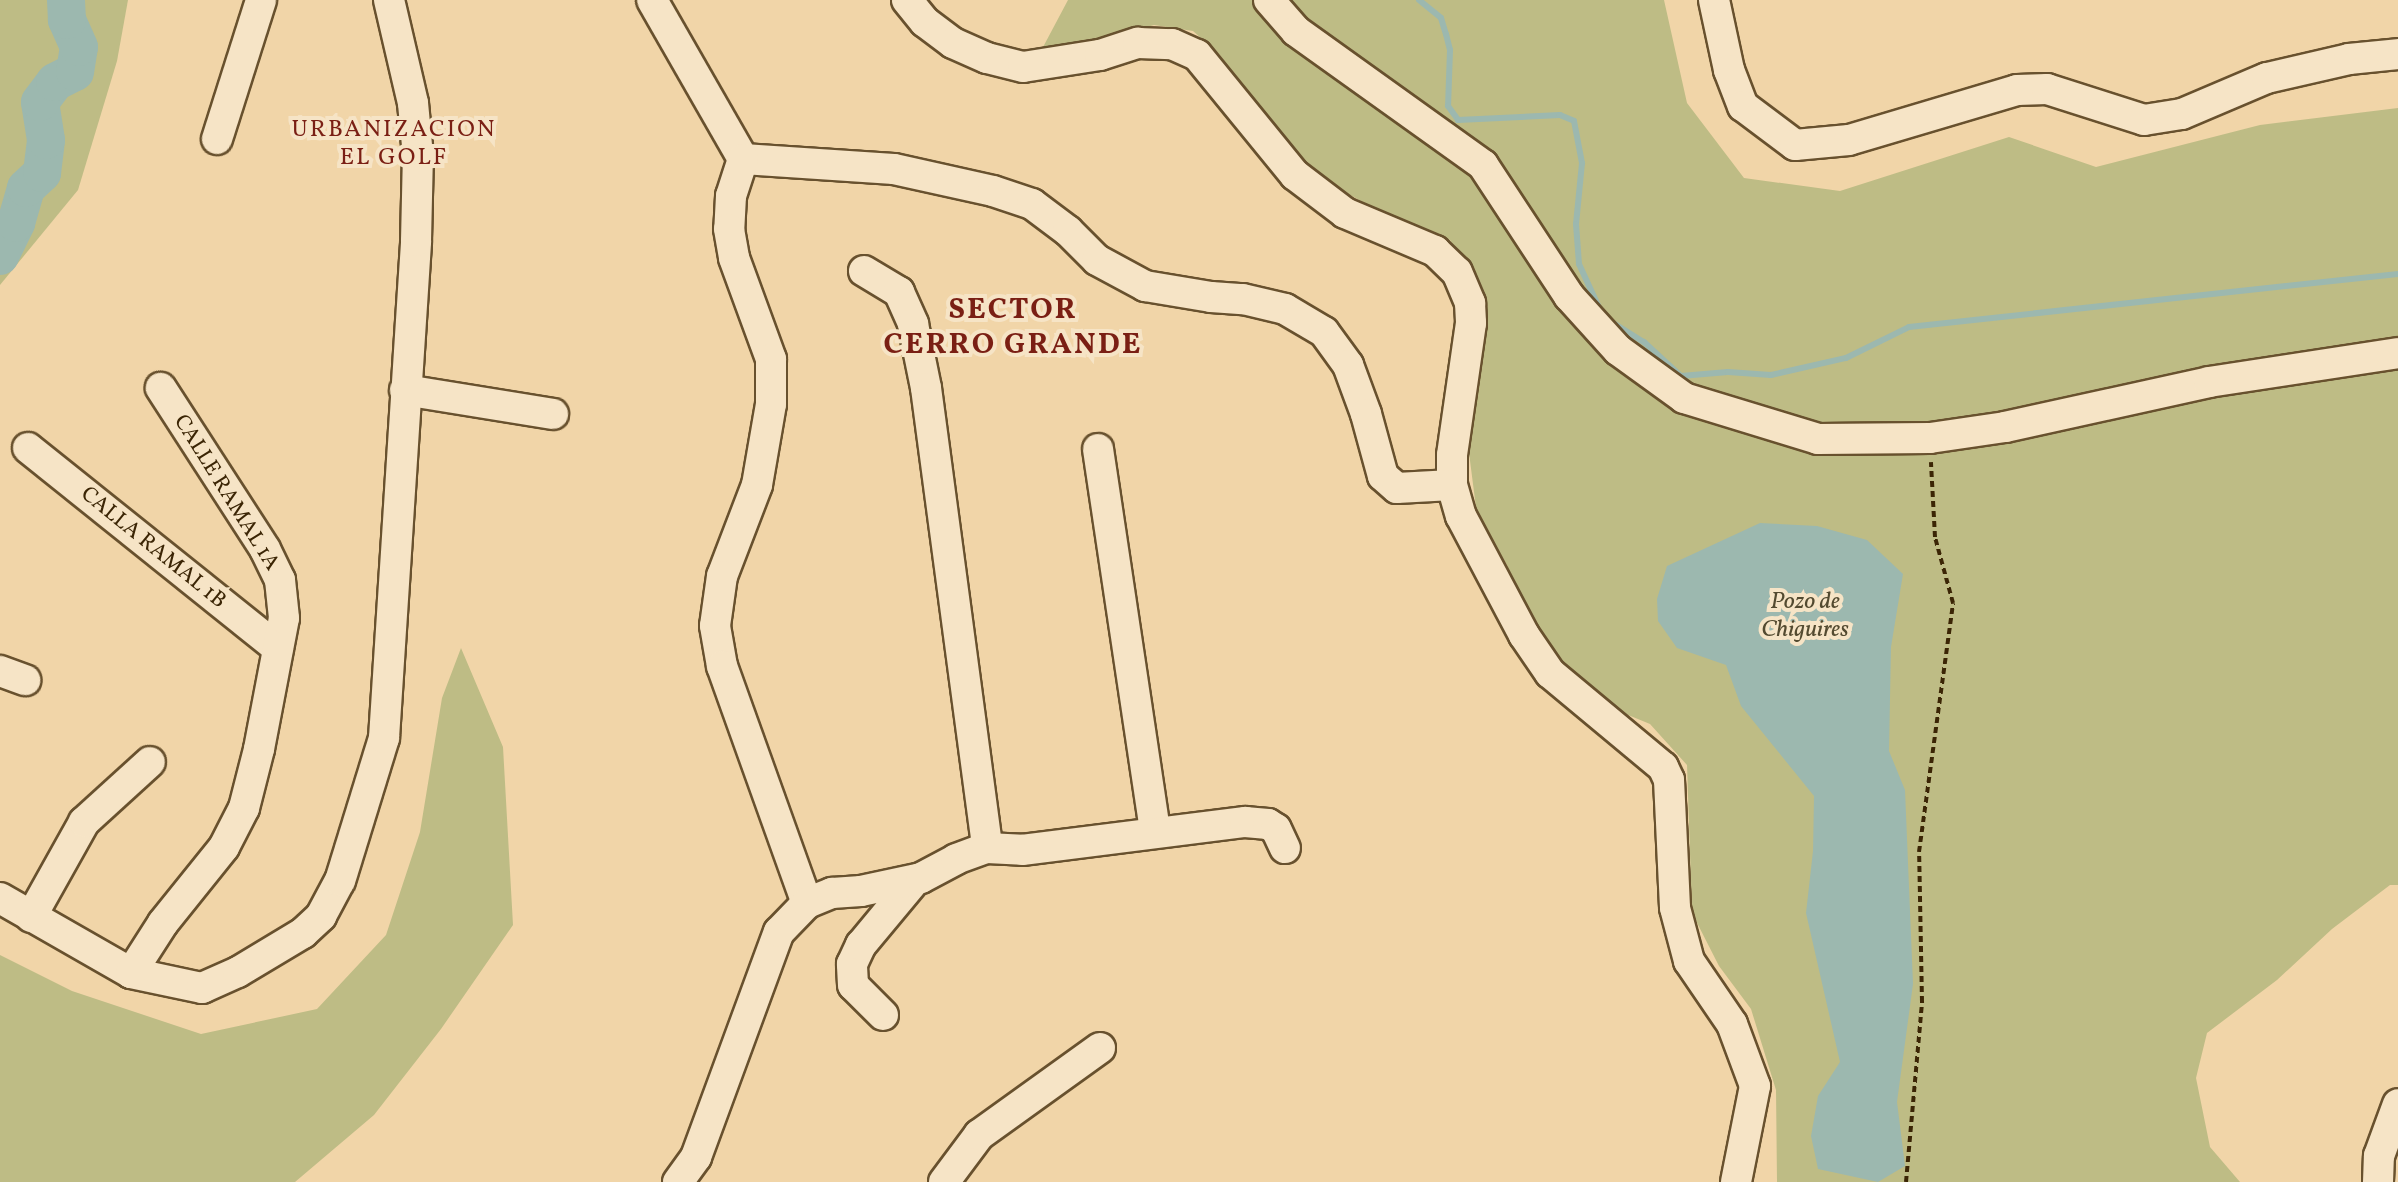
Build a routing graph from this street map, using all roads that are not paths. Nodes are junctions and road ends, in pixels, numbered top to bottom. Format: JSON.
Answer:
{"nodes":[{"id":1,"x":261,"y":0,"type":"edge"},
{"id":2,"x":389,"y":0,"type":"edge"},
{"id":3,"x":652,"y":0,"type":"edge"},
{"id":4,"x":907,"y":0,"type":"edge"},
{"id":5,"x":1269,"y":0,"type":"edge"},
{"id":6,"x":1714,"y":0,"type":"edge"},
{"id":7,"x":2398,"y":54,"type":"edge"},
{"id":8,"x":217,"y":139,"type":"dead end"},
{"id":9,"x":743,"y":159,"type":"junction"},
{"id":10,"x":864,"y":271,"type":"dead end"},
{"id":11,"x":2398,"y":353,"type":"edge"},
{"id":12,"x":161,"y":388,"type":"dead end"},
{"id":13,"x":405,"y":390,"type":"junction"},
{"id":14,"x":553,"y":414,"type":"dead end"},
{"id":15,"x":28,"y":448,"type":"dead end"},
{"id":16,"x":1098,"y":449,"type":"dead end"},
{"id":17,"x":1452,"y":485,"type":"junction"},
{"id":18,"x":278,"y":648,"type":"junction"},
{"id":19,"x":150,"y":762,"type":"dead end"},
{"id":20,"x":1155,"y":831,"type":"junction"},
{"id":21,"x":987,"y":848,"type":"junction"},
{"id":22,"x":1285,"y":848,"type":"dead end"},
{"id":23,"x":915,"y":880,"type":"junction"},
{"id":24,"x":0,"y":898,"type":"edge"},
{"id":25,"x":807,"y":903,"type":"junction"},
{"id":26,"x":31,"y":917,"type":"junction"},
{"id":27,"x":131,"y":973,"type":"junction"},
{"id":28,"x":883,"y":1015,"type":"dead end"},
{"id":29,"x":1100,"y":1048,"type":"dead end"},
{"id":30,"x":2398,"y":1104,"type":"edge"},
{"id":31,"x":678,"y":1182,"type":"edge"},
{"id":32,"x":944,"y":1182,"type":"edge"},
{"id":33,"x":1736,"y":1182,"type":"edge"},
{"id":34,"x":2378,"y":1182,"type":"edge"}],
"edges":[{"from":1,"to":8,"type":"street"},
{"from":2,"to":13,"type":"street"},
{"from":3,"to":9,"type":"street"},
{"from":4,"to":17,"type":"street"},
{"from":5,"to":11,"type":"street"},
{"from":6,"to":7,"type":"street"},
{"from":9,"to":17,"type":"street"},
{"from":9,"to":25,"type":"street"},
{"from":10,"to":21,"type":"street"},
{"from":12,"to":18,"type":"street","name":"CALLE RAMAL 1A"},
{"from":13,"to":14,"type":"street"},
{"from":13,"to":27,"type":"street"},
{"from":15,"to":18,"type":"street","name":"CALLA RAMAL 1B"},
{"from":16,"to":20,"type":"street"},
{"from":17,"to":33,"type":"street"},
{"from":18,"to":27,"type":"street","name":"CALLE RAMAL 1A"},
{"from":19,"to":26,"type":"street"},
{"from":20,"to":21,"type":"street"},
{"from":20,"to":22,"type":"street"},
{"from":21,"to":23,"type":"street"},
{"from":23,"to":25,"type":"street"},
{"from":23,"to":28,"type":"street"},
{"from":24,"to":26,"type":"street"},
{"from":25,"to":31,"type":"street"},
{"from":26,"to":27,"type":"street"},
{"from":29,"to":32,"type":"street"},
{"from":30,"to":34,"type":"street"}]}
